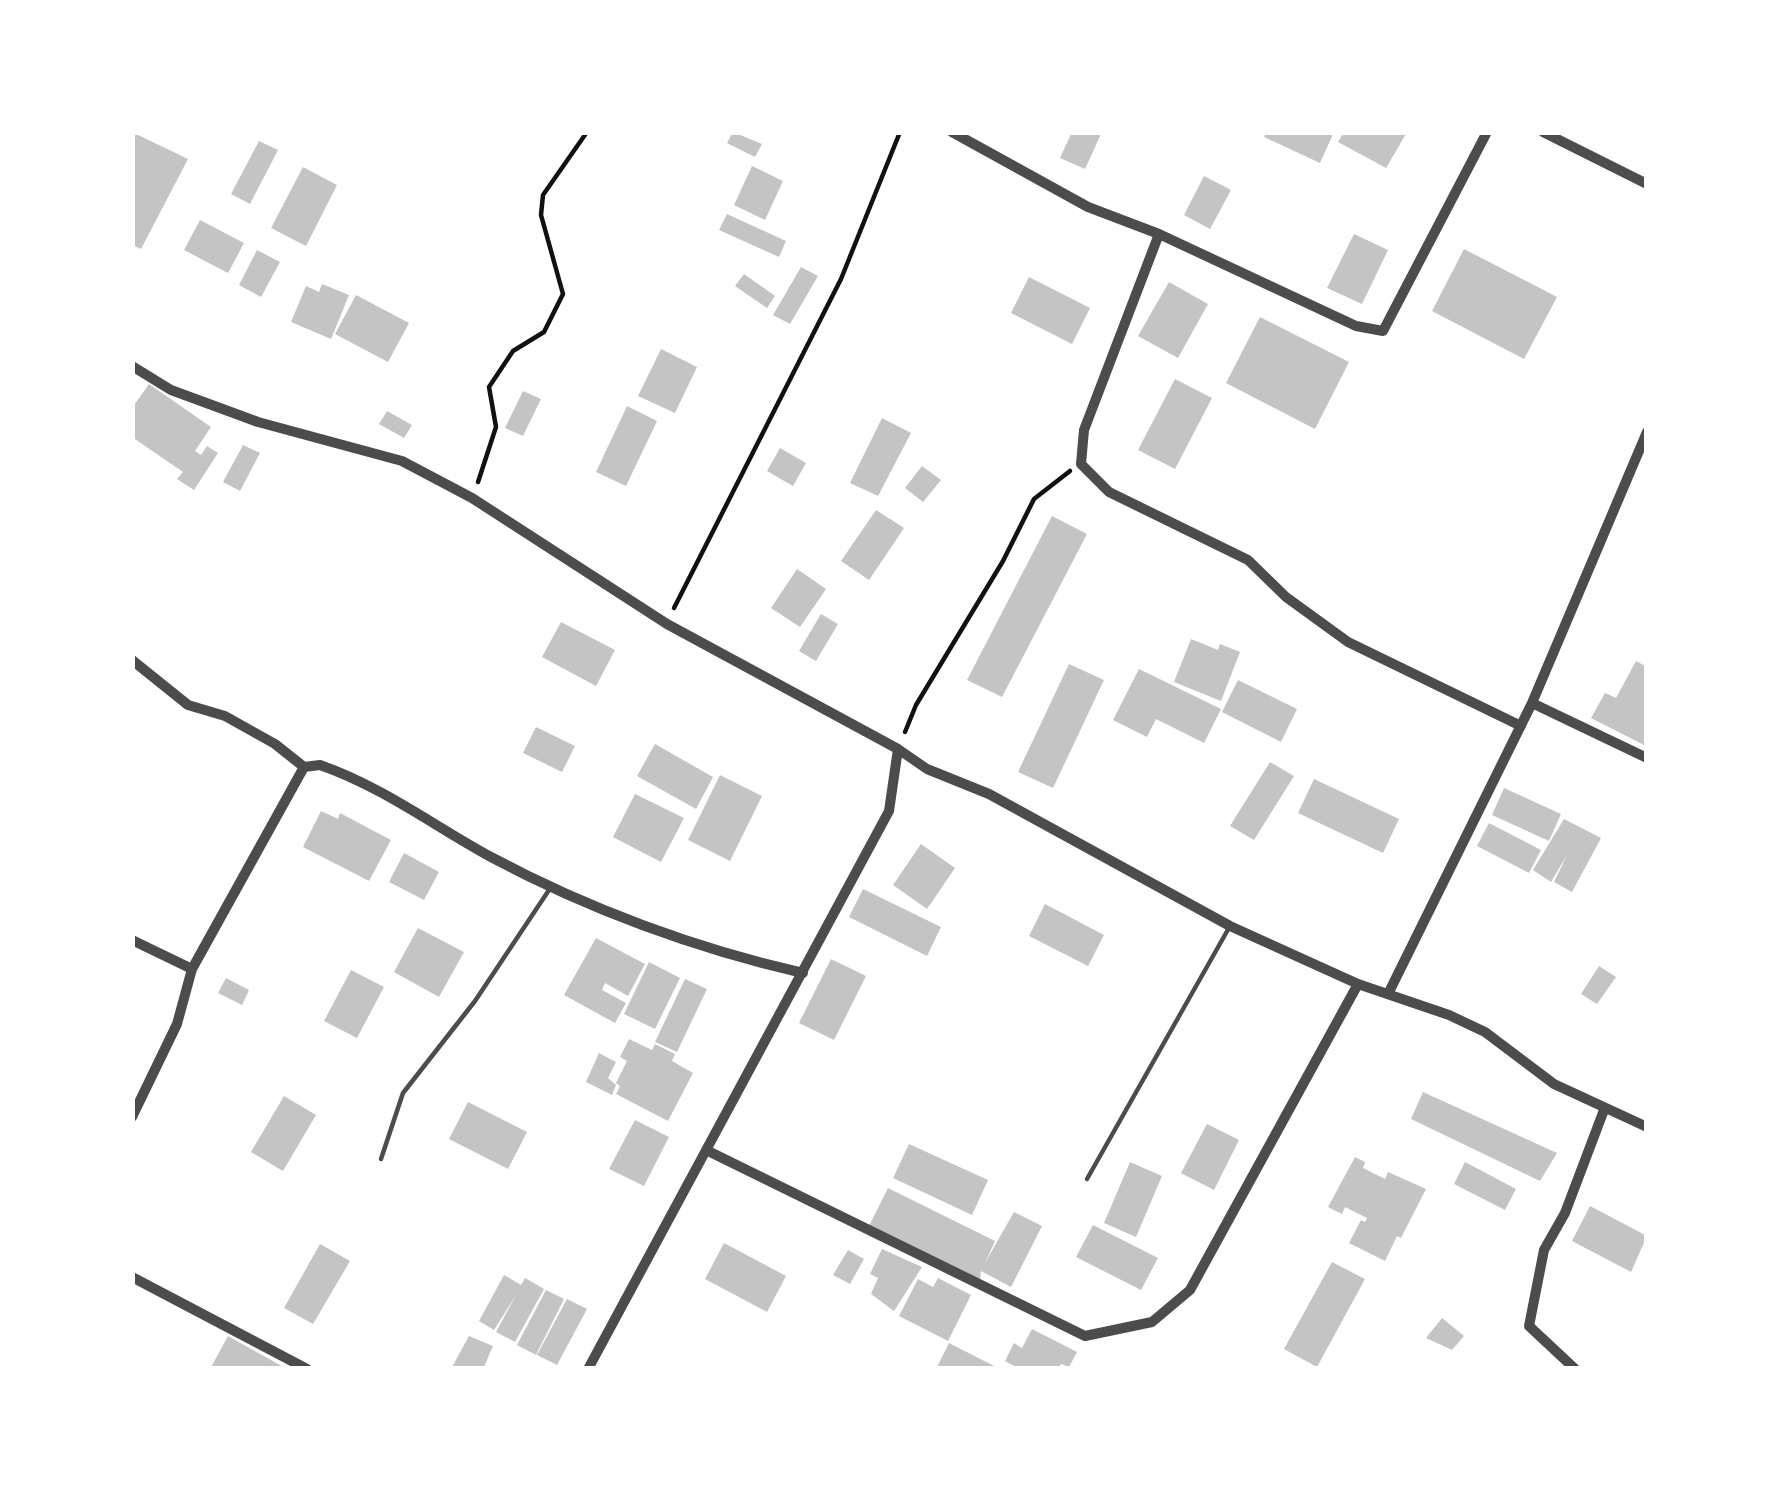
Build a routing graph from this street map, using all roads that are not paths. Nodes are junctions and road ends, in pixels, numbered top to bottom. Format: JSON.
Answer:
{"nodes":[{"id":1,"x":952,"y":132,"type":"edge"},
{"id":2,"x":1487,"y":132,"type":"edge"},
{"id":3,"x":1544,"y":132,"type":"edge"},
{"id":4,"x":1647,"y":184,"type":"edge"},
{"id":5,"x":1159,"y":234,"type":"junction"},
{"id":6,"x":132,"y":366,"type":"edge"},
{"id":7,"x":1647,"y":432,"type":"edge"},
{"id":8,"x":132,"y":660,"type":"edge"},
{"id":9,"x":1532,"y":703,"type":"junction"},
{"id":10,"x":1521,"y":726,"type":"junction"},
{"id":11,"x":898,"y":748,"type":"junction"},
{"id":12,"x":1647,"y":758,"type":"edge"},
{"id":13,"x":304,"y":767,"type":"junction"},
{"id":14,"x":551,"y":886,"type":"junction"},
{"id":15,"x":1230,"y":926,"type":"junction"},
{"id":16,"x":132,"y":940,"type":"edge"},
{"id":17,"x":192,"y":969,"type":"junction"},
{"id":18,"x":803,"y":973,"type":"junction"},
{"id":19,"x":1358,"y":984,"type":"junction"},
{"id":20,"x":1388,"y":994,"type":"junction"},
{"id":21,"x":1604,"y":1110,"type":"junction"},
{"id":22,"x":132,"y":1117,"type":"edge"},
{"id":23,"x":1647,"y":1127,"type":"edge"},
{"id":24,"x":706,"y":1150,"type":"junction"},
{"id":25,"x":381,"y":1160,"type":"dead end"},
{"id":26,"x":1087,"y":1179,"type":"dead end"},
{"id":27,"x":132,"y":1277,"type":"edge"},
{"id":28,"x":307,"y":1369,"type":"edge"},
{"id":29,"x":588,"y":1369,"type":"edge"},
{"id":30,"x":1575,"y":1369,"type":"edge"}],
"edges":[{"from":1,"to":5,"type":"street"},
{"from":2,"to":5,"type":"street"},
{"from":3,"to":4,"type":"street"},
{"from":5,"to":10,"type":"street"},
{"from":6,"to":11,"type":"street"},
{"from":7,"to":9,"type":"street"},
{"from":8,"to":13,"type":"street"},
{"from":9,"to":10,"type":"street"},
{"from":9,"to":12,"type":"street"},
{"from":10,"to":20,"type":"street"},
{"from":11,"to":15,"type":"street"},
{"from":11,"to":18,"type":"street"},
{"from":13,"to":14,"type":"street"},
{"from":13,"to":17,"type":"street"},
{"from":14,"to":18,"type":"street"},
{"from":14,"to":25,"type":"lane"},
{"from":15,"to":19,"type":"street"},
{"from":15,"to":26,"type":"lane"},
{"from":16,"to":17,"type":"street"},
{"from":17,"to":22,"type":"street"},
{"from":18,"to":24,"type":"street"},
{"from":19,"to":20,"type":"street"},
{"from":19,"to":24,"type":"street"},
{"from":20,"to":21,"type":"street"},
{"from":21,"to":23,"type":"street"},
{"from":21,"to":30,"type":"street"},
{"from":24,"to":29,"type":"street"},
{"from":27,"to":28,"type":"street"}]}
